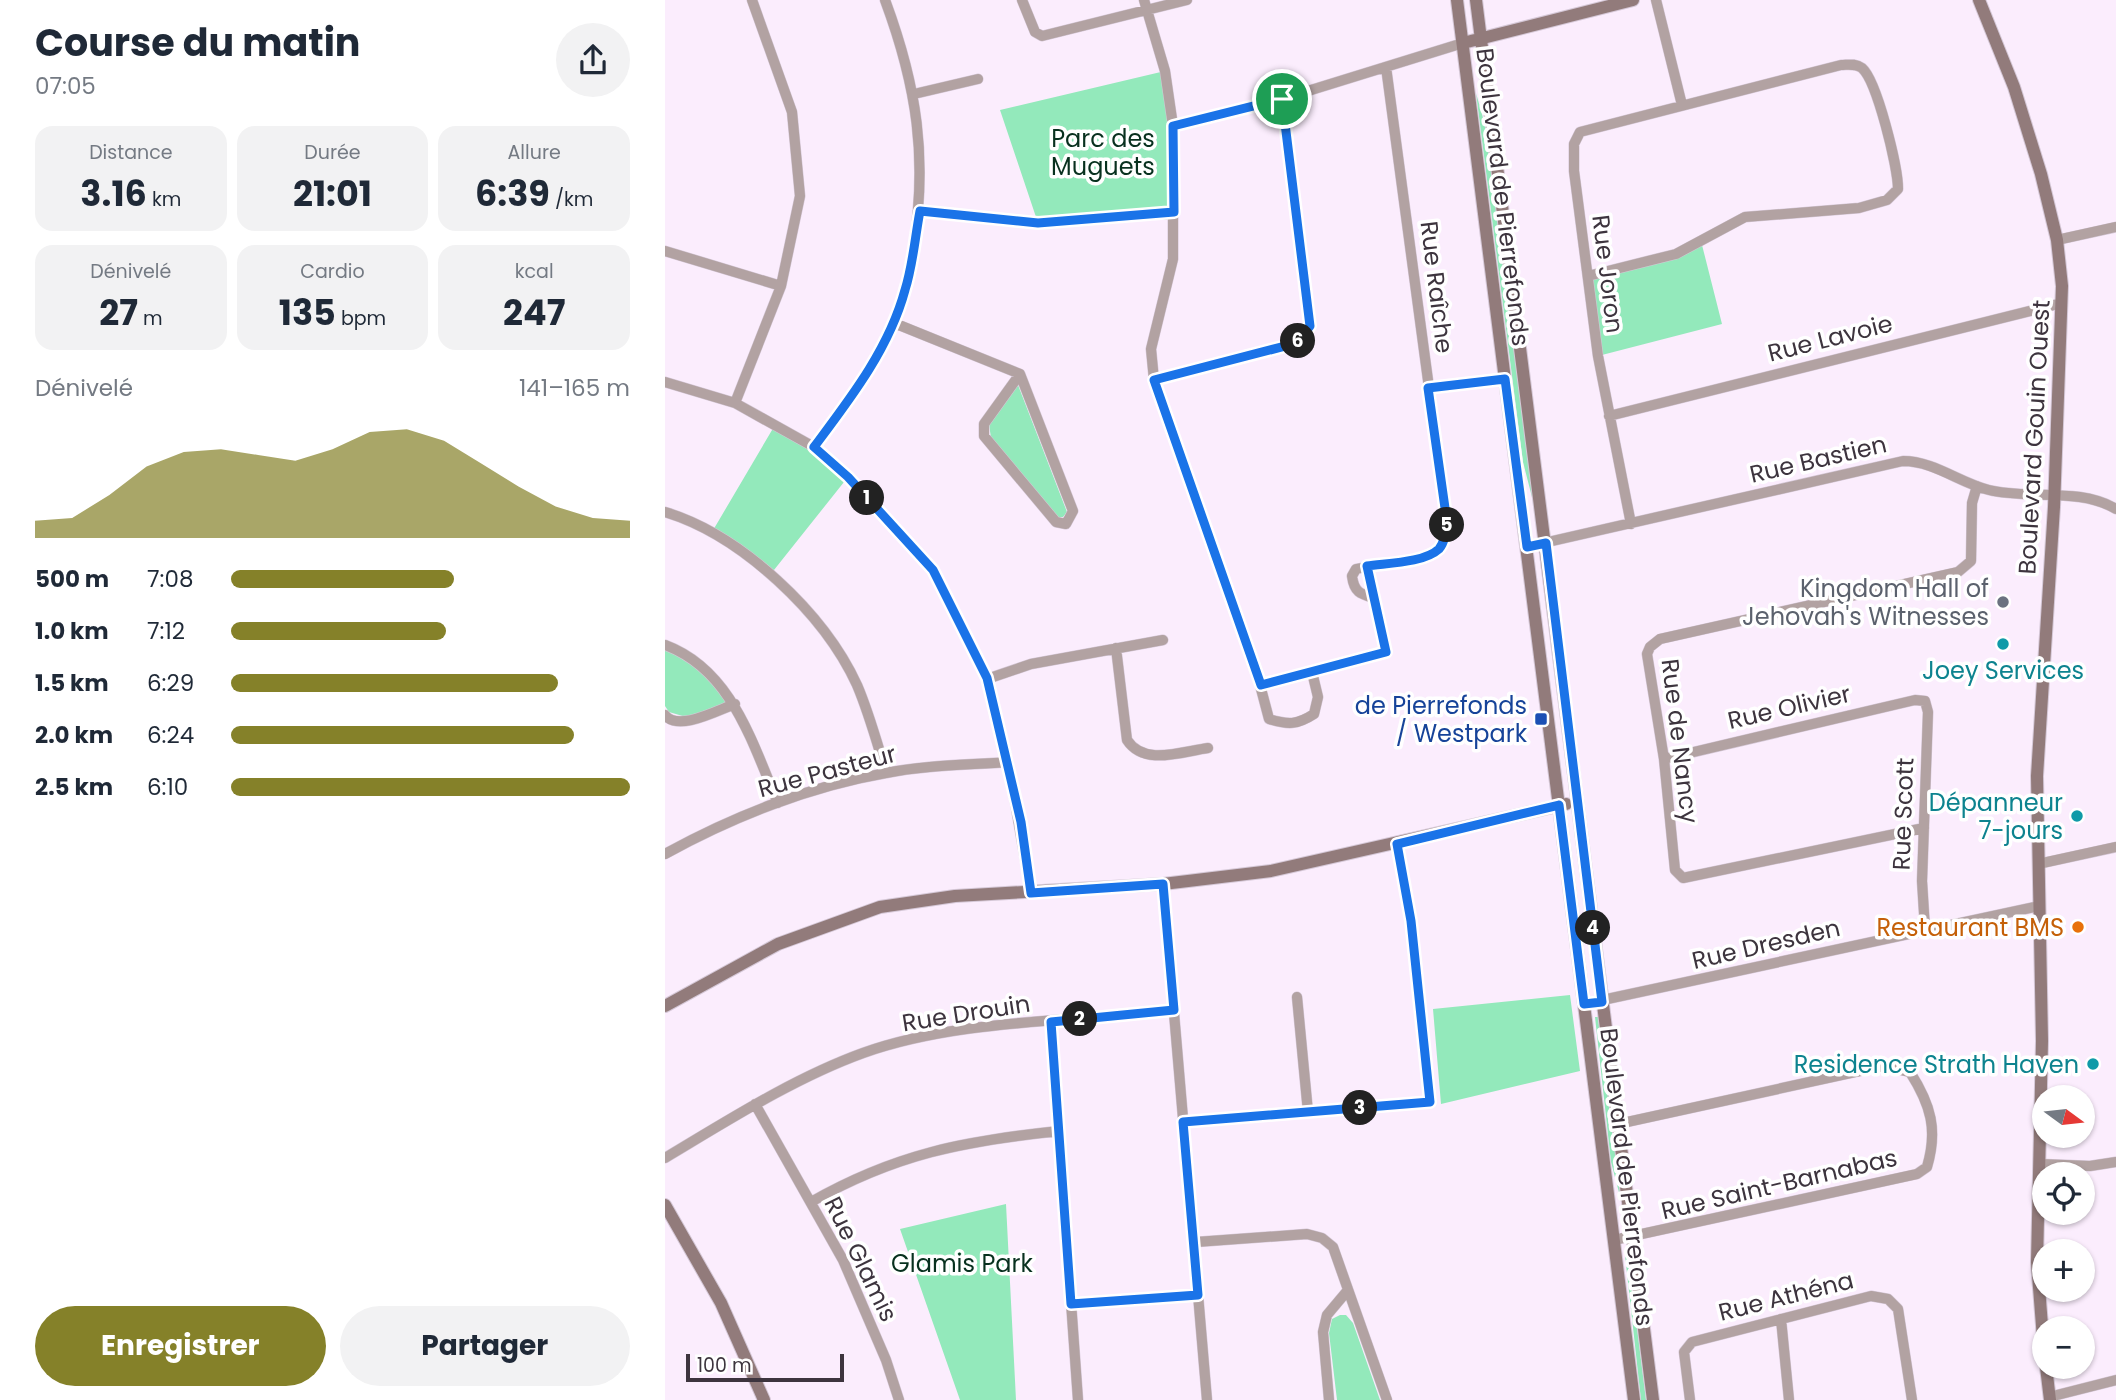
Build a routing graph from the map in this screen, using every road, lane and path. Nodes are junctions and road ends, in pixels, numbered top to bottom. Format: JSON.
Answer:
{"nodes":[{"id":1,"x":752,"y":0,"type":"edge"},
{"id":2,"x":885,"y":0,"type":"edge"},
{"id":3,"x":1022,"y":0,"type":"edge"},
{"id":4,"x":1144,"y":0,"type":"edge"},
{"id":5,"x":1187,"y":0,"type":"edge"},
{"id":6,"x":1457,"y":0,"type":"edge"},
{"id":7,"x":1476,"y":0,"type":"edge"},
{"id":8,"x":1633,"y":0,"type":"edge"},
{"id":9,"x":1656,"y":0,"type":"edge"},
{"id":10,"x":1979,"y":0,"type":"edge"},
{"id":11,"x":1149,"y":12,"type":"junction"},
{"id":12,"x":1482,"y":38,"type":"junction"},
{"id":13,"x":1463,"y":43,"type":"junction"},
{"id":14,"x":1386,"y":67,"type":"junction"},
{"id":15,"x":978,"y":79,"type":"dead end"},
{"id":16,"x":914,"y":94,"type":"junction"},
{"id":17,"x":1282,"y":99,"type":"junction"},
{"id":18,"x":1682,"y":105,"type":"junction"},
{"id":19,"x":1173,"y":126,"type":"junction"},
{"id":20,"x":920,"y":211,"type":"junction"},
{"id":21,"x":1174,"y":212,"type":"junction"},
{"id":22,"x":2116,"y":227,"type":"edge"},
{"id":23,"x":2057,"y":240,"type":"junction"},
{"id":24,"x":665,"y":251,"type":"edge"},
{"id":25,"x":1588,"y":276,"type":"junction"},
{"id":26,"x":781,"y":286,"type":"junction"},
{"id":27,"x":2062,"y":303,"type":"junction"},
{"id":28,"x":894,"y":323,"type":"junction"},
{"id":29,"x":1020,"y":374,"type":"junction"},
{"id":30,"x":1505,"y":379,"type":"junction"},
{"id":31,"x":1154,"y":380,"type":"junction"},
{"id":32,"x":665,"y":382,"type":"edge"},
{"id":33,"x":1428,"y":388,"type":"junction"},
{"id":34,"x":736,"y":403,"type":"junction"},
{"id":35,"x":1609,"y":415,"type":"junction"},
{"id":36,"x":814,"y":447,"type":"junction"},
{"id":37,"x":1977,"y":486,"type":"junction"},
{"id":38,"x":2054,"y":496,"type":"junction"},
{"id":39,"x":2116,"y":509,"type":"edge"},
{"id":40,"x":665,"y":512,"type":"edge"},
{"id":41,"x":1631,"y":524,"type":"junction"},
{"id":42,"x":1546,"y":543,"type":"junction"},
{"id":43,"x":1527,"y":547,"type":"junction"},
{"id":44,"x":1367,"y":566,"type":"junction"},
{"id":45,"x":1374,"y":598,"type":"junction"},
{"id":46,"x":1163,"y":640,"type":"dead end"},
{"id":47,"x":665,"y":645,"type":"edge"},
{"id":48,"x":1116,"y":648,"type":"junction"},
{"id":49,"x":1312,"y":672,"type":"junction"},
{"id":50,"x":987,"y":678,"type":"junction"},
{"id":51,"x":1261,"y":685,"type":"junction"},
{"id":52,"x":1925,"y":701,"type":"joint"},
{"id":53,"x":735,"y":704,"type":"junction"},
{"id":54,"x":665,"y":715,"type":"edge"},
{"id":55,"x":1208,"y":748,"type":"dead end"},
{"id":56,"x":1664,"y":759,"type":"junction"},
{"id":57,"x":1008,"y":762,"type":"junction"},
{"id":58,"x":886,"y":772,"type":"junction"},
{"id":59,"x":1577,"y":802,"type":"junction"},
{"id":60,"x":778,"y":803,"type":"junction"},
{"id":61,"x":1559,"y":805,"type":"junction"},
{"id":62,"x":1924,"y":828,"type":"junction"},
{"id":63,"x":1397,"y":844,"type":"junction"},
{"id":64,"x":2116,"y":848,"type":"edge"},
{"id":65,"x":665,"y":854,"type":"edge"},
{"id":66,"x":2038,"y":864,"type":"junction"},
{"id":67,"x":1163,"y":884,"type":"junction"},
{"id":68,"x":1031,"y":893,"type":"junction"},
{"id":69,"x":2039,"y":906,"type":"junction"},
{"id":70,"x":1925,"y":929,"type":"junction"},
{"id":71,"x":1297,"y":997,"type":"dead end"},
{"id":72,"x":1602,"y":1002,"type":"junction"},
{"id":73,"x":1584,"y":1004,"type":"junction"},
{"id":74,"x":665,"y":1006,"type":"edge"},
{"id":75,"x":1174,"y":1010,"type":"junction"},
{"id":76,"x":1051,"y":1022,"type":"junction"},
{"id":77,"x":755,"y":1104,"type":"junction"},
{"id":78,"x":1308,"y":1112,"type":"junction"},
{"id":79,"x":1183,"y":1122,"type":"junction"},
{"id":80,"x":1618,"y":1124,"type":"junction"},
{"id":81,"x":1059,"y":1131,"type":"junction"},
{"id":82,"x":665,"y":1158,"type":"edge"},
{"id":83,"x":2040,"y":1162,"type":"edge"},
{"id":84,"x":2116,"y":1162,"type":"edge"},
{"id":85,"x":2095,"y":1165,"type":"edge"},
{"id":86,"x":811,"y":1202,"type":"junction"},
{"id":87,"x":665,"y":1205,"type":"edge"},
{"id":88,"x":2038,"y":1225,"type":"edge"},
{"id":89,"x":1632,"y":1237,"type":"junction"},
{"id":90,"x":1614,"y":1240,"type":"junction"},
{"id":91,"x":1196,"y":1242,"type":"junction"},
{"id":92,"x":1348,"y":1290,"type":"junction"},
{"id":93,"x":1198,"y":1295,"type":"junction"},
{"id":94,"x":1071,"y":1304,"type":"junction"},
{"id":95,"x":2041,"y":1316,"type":"edge"},
{"id":96,"x":1781,"y":1319,"type":"junction"},
{"id":97,"x":2047,"y":1379,"type":"edge"},
{"id":98,"x":2116,"y":1380,"type":"edge"},
{"id":99,"x":2049,"y":1398,"type":"edge"},
{"id":100,"x":764,"y":1400,"type":"edge"},
{"id":101,"x":899,"y":1400,"type":"edge"},
{"id":102,"x":1078,"y":1400,"type":"edge"},
{"id":103,"x":1207,"y":1400,"type":"edge"},
{"id":104,"x":1329,"y":1400,"type":"edge"},
{"id":105,"x":1388,"y":1400,"type":"edge"},
{"id":106,"x":1634,"y":1400,"type":"edge"},
{"id":107,"x":1653,"y":1400,"type":"edge"},
{"id":108,"x":1690,"y":1400,"type":"edge"},
{"id":109,"x":1789,"y":1400,"type":"edge"},
{"id":110,"x":1912,"y":1400,"type":"edge"}],
"edges":[{"from":1,"to":26,"type":"street"},
{"from":2,"to":16,"type":"street"},
{"from":3,"to":11,"type":"street"},
{"from":4,"to":11,"type":"street"},
{"from":5,"to":11,"type":"street"},
{"from":6,"to":13,"type":"main road","name":"Boulevard de Pierrefonds"},
{"from":7,"to":12,"type":"main road","name":"Boulevard de Pierrefonds"},
{"from":8,"to":12,"type":"main road"},
{"from":9,"to":18,"type":"street"},
{"from":10,"to":23,"type":"main road","name":"Boulevard Gouin Ouest"},
{"from":11,"to":19,"type":"street"},
{"from":12,"to":13,"type":"main road"},
{"from":12,"to":42,"type":"main road","name":"Boulevard de Pierrefonds"},
{"from":13,"to":14,"type":"street"},
{"from":13,"to":30,"type":"main road","name":"Boulevard de Pierrefonds"},
{"from":14,"to":17,"type":"street"},
{"from":14,"to":33,"type":"street","name":"Rue Raîche"},
{"from":15,"to":16,"type":"street"},
{"from":16,"to":20,"type":"street"},
{"from":17,"to":19,"type":"street"},
{"from":17,"to":31,"type":"street"},
{"from":18,"to":25,"type":"street","name":"Rue Joron"},
{"from":18,"to":25,"type":"street","name":"Rue Joron"},
{"from":19,"to":21,"type":"street"},
{"from":20,"to":21,"type":"street"},
{"from":20,"to":28,"type":"street"},
{"from":21,"to":31,"type":"street"},
{"from":22,"to":23,"type":"street"},
{"from":23,"to":27,"type":"main road","name":"Boulevard Gouin Ouest"},
{"from":24,"to":26,"type":"street"},
{"from":25,"to":35,"type":"street","name":"Rue Joron"},
{"from":26,"to":34,"type":"street"},
{"from":27,"to":35,"type":"street","name":"Rue Lavoie"},
{"from":27,"to":38,"type":"main road","name":"Boulevard Gouin Ouest"},
{"from":28,"to":29,"type":"street"},
{"from":28,"to":36,"type":"street"},
{"from":29,"to":29,"type":"street"},
{"from":30,"to":33,"type":"street"},
{"from":30,"to":43,"type":"main road","name":"Boulevard de Pierrefonds"},
{"from":31,"to":51,"type":"street"},
{"from":32,"to":34,"type":"street"},
{"from":33,"to":44,"type":"street","name":"Rue Raîche"},
{"from":34,"to":36,"type":"street"},
{"from":35,"to":41,"type":"street","name":"Rue Joron"},
{"from":36,"to":50,"type":"street"},
{"from":37,"to":38,"type":"street","name":"Rue Bastien"},
{"from":37,"to":41,"type":"street","name":"Rue Bastien"},
{"from":37,"to":56,"type":"street","name":"Rue de Nancy"},
{"from":38,"to":39,"type":"street","name":"Rue Bastien"},
{"from":38,"to":66,"type":"main road","name":"Boulevard Gouin Ouest"},
{"from":40,"to":58,"type":"street"},
{"from":41,"to":42,"type":"street","name":"Rue Bastien"},
{"from":42,"to":43,"type":"street","name":"Rue Bastien"},
{"from":42,"to":59,"type":"main road","name":"Boulevard de Pierrefonds"},
{"from":43,"to":61,"type":"main road","name":"Boulevard de Pierrefonds"},
{"from":44,"to":45,"type":"street"},
{"from":44,"to":45,"type":"street"},
{"from":45,"to":49,"type":"street"},
{"from":46,"to":48,"type":"street"},
{"from":47,"to":53,"type":"street"},
{"from":48,"to":50,"type":"street"},
{"from":48,"to":55,"type":"street"},
{"from":49,"to":51,"type":"street"},
{"from":49,"to":51,"type":"street"},
{"from":50,"to":57,"type":"street"},
{"from":52,"to":56,"type":"street","name":"Rue Olivier"},
{"from":52,"to":62,"type":"street","name":"Rue Scott"},
{"from":53,"to":54,"type":"street"},
{"from":53,"to":60,"type":"street"},
{"from":56,"to":62,"type":"street","name":"Rue de Nancy"},
{"from":57,"to":58,"type":"street","name":"Rue Pasteur"},
{"from":57,"to":68,"type":"street"},
{"from":58,"to":60,"type":"street","name":"Rue Pasteur"},
{"from":59,"to":61,"type":"main road"},
{"from":59,"to":72,"type":"main road","name":"Boulevard de Pierrefonds"},
{"from":60,"to":65,"type":"street","name":"Rue Pasteur"},
{"from":61,"to":63,"type":"main road"},
{"from":61,"to":73,"type":"main road","name":"Boulevard de Pierrefonds"},
{"from":62,"to":70,"type":"street","name":"Rue Scott"},
{"from":63,"to":67,"type":"main road"},
{"from":63,"to":78,"type":"street"},
{"from":64,"to":66,"type":"street"},
{"from":66,"to":69,"type":"main road","name":"Boulevard Gouin Ouest"},
{"from":67,"to":68,"type":"main road"},
{"from":67,"to":75,"type":"street"},
{"from":68,"to":74,"type":"main road"},
{"from":69,"to":70,"type":"street","name":"Rue Dresden"},
{"from":69,"to":83,"type":"main road","name":"Boulevard Gouin Ouest"},
{"from":70,"to":72,"type":"street","name":"Rue Dresden"},
{"from":71,"to":78,"type":"street"},
{"from":72,"to":73,"type":"street","name":"Rue Dresden"},
{"from":72,"to":80,"type":"main road","name":"Boulevard de Pierrefonds"},
{"from":73,"to":90,"type":"main road","name":"Boulevard de Pierrefonds"},
{"from":75,"to":76,"type":"street","name":"Rue Drouin"},
{"from":75,"to":79,"type":"street"},
{"from":76,"to":77,"type":"street","name":"Rue Drouin"},
{"from":76,"to":81,"type":"street"},
{"from":77,"to":82,"type":"street","name":"Rue Drouin"},
{"from":77,"to":86,"type":"street","name":"Rue Glamis"},
{"from":78,"to":79,"type":"street"},
{"from":79,"to":91,"type":"street"},
{"from":80,"to":89,"type":"main road","name":"Boulevard de Pierrefonds"},
{"from":80,"to":89,"type":"street","name":"Rue Saint-Barnabas"},
{"from":81,"to":86,"type":"street"},
{"from":81,"to":94,"type":"street"},
{"from":84,"to":85,"type":"street"},
{"from":86,"to":101,"type":"street","name":"Rue Glamis"},
{"from":87,"to":100,"type":"main road"},
{"from":88,"to":95,"type":"main road","name":"Boulevard Gouin Ouest"},
{"from":89,"to":90,"type":"street","name":"Rue Saint-Barnabas"},
{"from":89,"to":107,"type":"main road","name":"Boulevard de Pierrefonds"},
{"from":90,"to":106,"type":"main road","name":"Boulevard de Pierrefonds"},
{"from":91,"to":92,"type":"street"},
{"from":91,"to":93,"type":"street"},
{"from":92,"to":104,"type":"street"},
{"from":92,"to":105,"type":"street"},
{"from":93,"to":94,"type":"street"},
{"from":93,"to":103,"type":"street"},
{"from":94,"to":102,"type":"street"},
{"from":96,"to":108,"type":"street","name":"Rue Athéna"},
{"from":96,"to":109,"type":"street"},
{"from":96,"to":110,"type":"street","name":"Rue Athéna"},
{"from":97,"to":99,"type":"main road"},
{"from":98,"to":99,"type":"street"}]}
